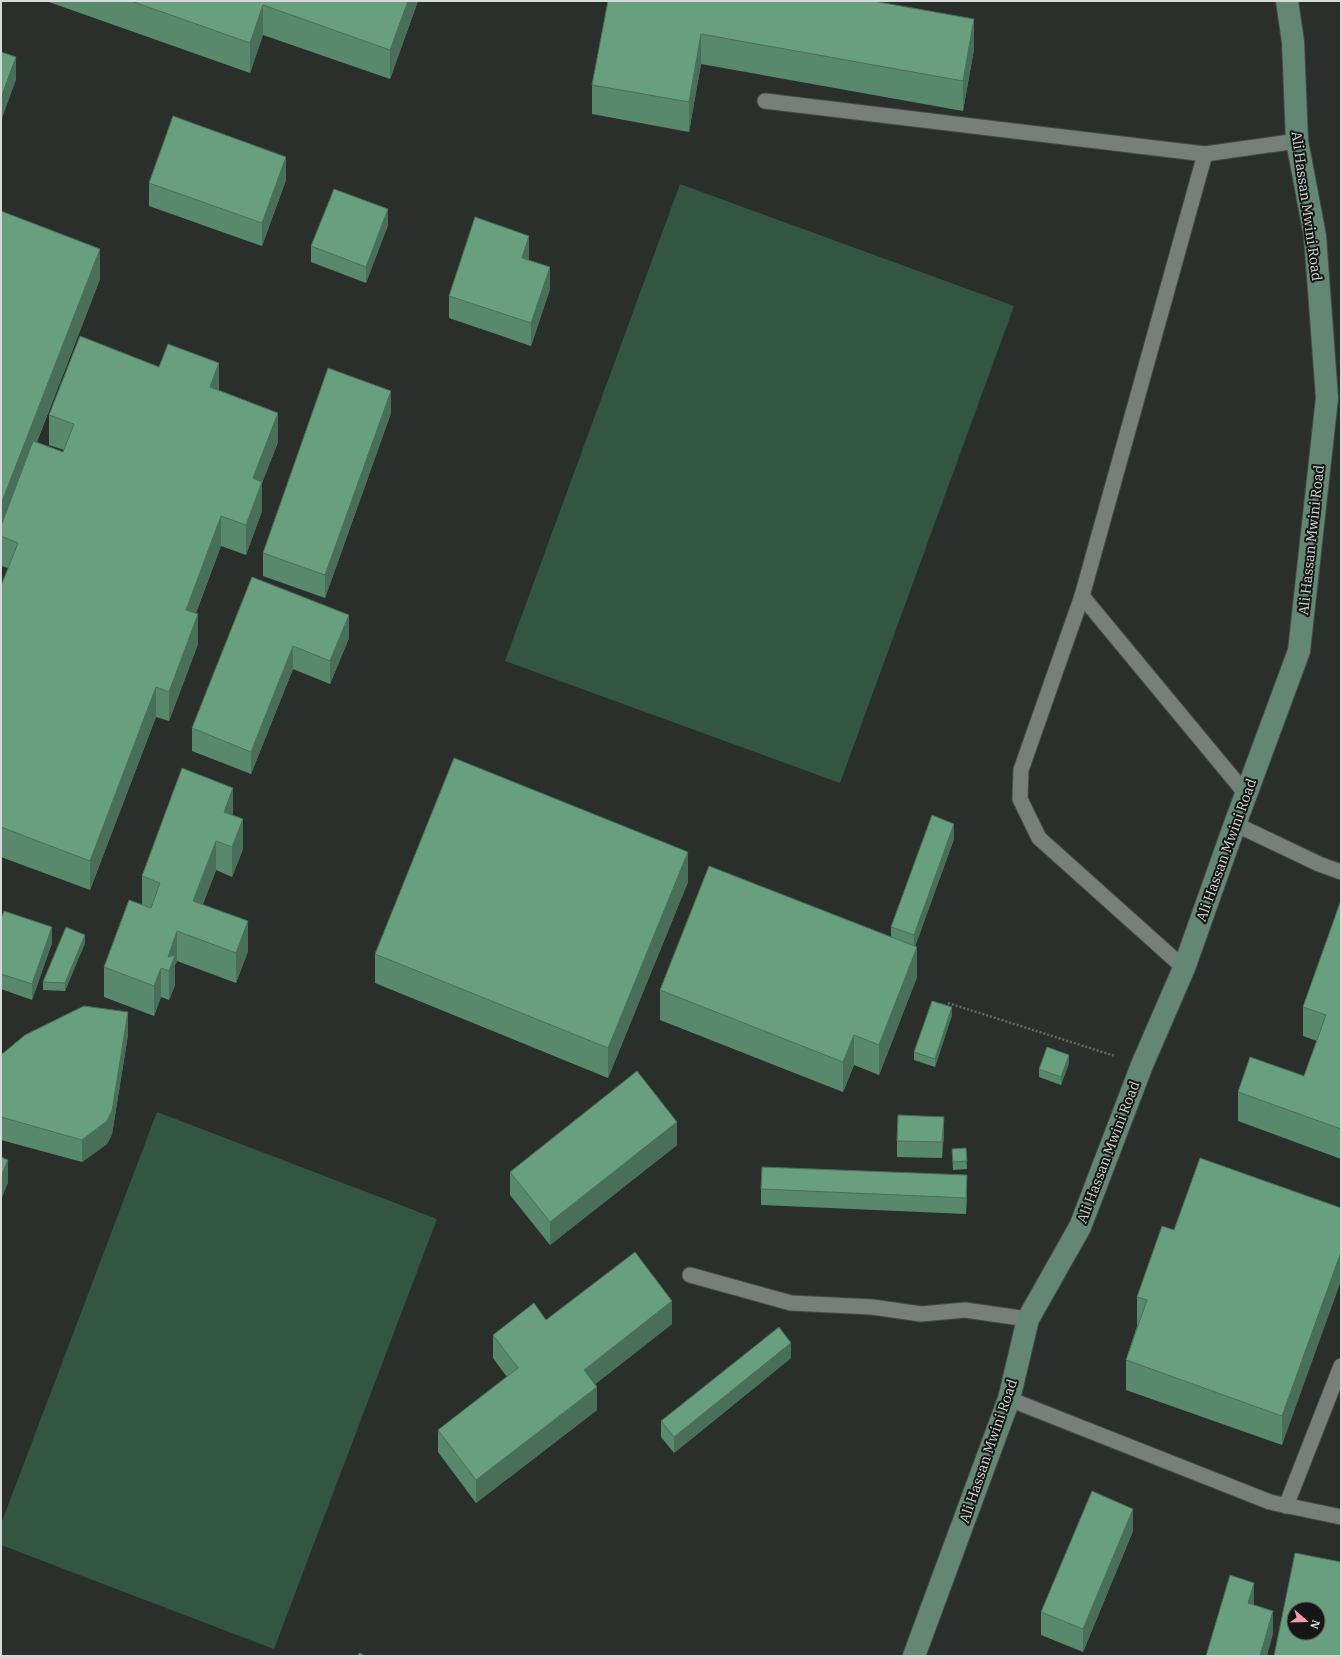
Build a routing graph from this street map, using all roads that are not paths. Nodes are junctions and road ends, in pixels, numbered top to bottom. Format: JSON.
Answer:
{"nodes":[{"id":1,"x":1287,"y":1,"type":"edge"},
{"id":2,"x":765,"y":101,"type":"dead end"},
{"id":3,"x":1297,"y":142,"type":"junction"},
{"id":4,"x":1205,"y":154,"type":"junction"},
{"id":5,"x":1082,"y":596,"type":"junction"},
{"id":6,"x":1246,"y":794,"type":"junction"},
{"id":7,"x":1235,"y":824,"type":"junction"},
{"id":8,"x":1341,"y":872,"type":"edge"},
{"id":9,"x":1184,"y":968,"type":"junction"},
{"id":10,"x":690,"y":1275,"type":"dead end"},
{"id":11,"x":1028,"y":1319,"type":"junction"},
{"id":12,"x":1341,"y":1366,"type":"edge"},
{"id":13,"x":1009,"y":1399,"type":"junction"},
{"id":14,"x":1286,"y":1506,"type":"junction"},
{"id":15,"x":1341,"y":1517,"type":"edge"},
{"id":16,"x":914,"y":1656,"type":"edge"}],
"edges":[{"from":1,"to":3,"type":"main road","name":"Ali Hassan Mwini Road"},
{"from":2,"to":4,"type":"lane"},
{"from":3,"to":4,"type":"lane"},
{"from":3,"to":6,"type":"main road","name":"Ali Hassan Mwini Road"},
{"from":4,"to":5,"type":"lane"},
{"from":5,"to":6,"type":"lane"},
{"from":5,"to":9,"type":"lane"},
{"from":6,"to":7,"type":"main road","name":"Ali Hassan Mwini Road"},
{"from":7,"to":8,"type":"lane"},
{"from":7,"to":9,"type":"main road","name":"Ali Hassan Mwini Road"},
{"from":9,"to":11,"type":"main road","name":"Ali Hassan Mwini Road"},
{"from":10,"to":11,"type":"lane"},
{"from":11,"to":13,"type":"main road","name":"Ali Hassan Mwini Road"},
{"from":12,"to":14,"type":"lane"},
{"from":13,"to":14,"type":"lane"},
{"from":13,"to":16,"type":"main road","name":"Ali Hassan Mwini Road"},
{"from":14,"to":15,"type":"lane"}]}
